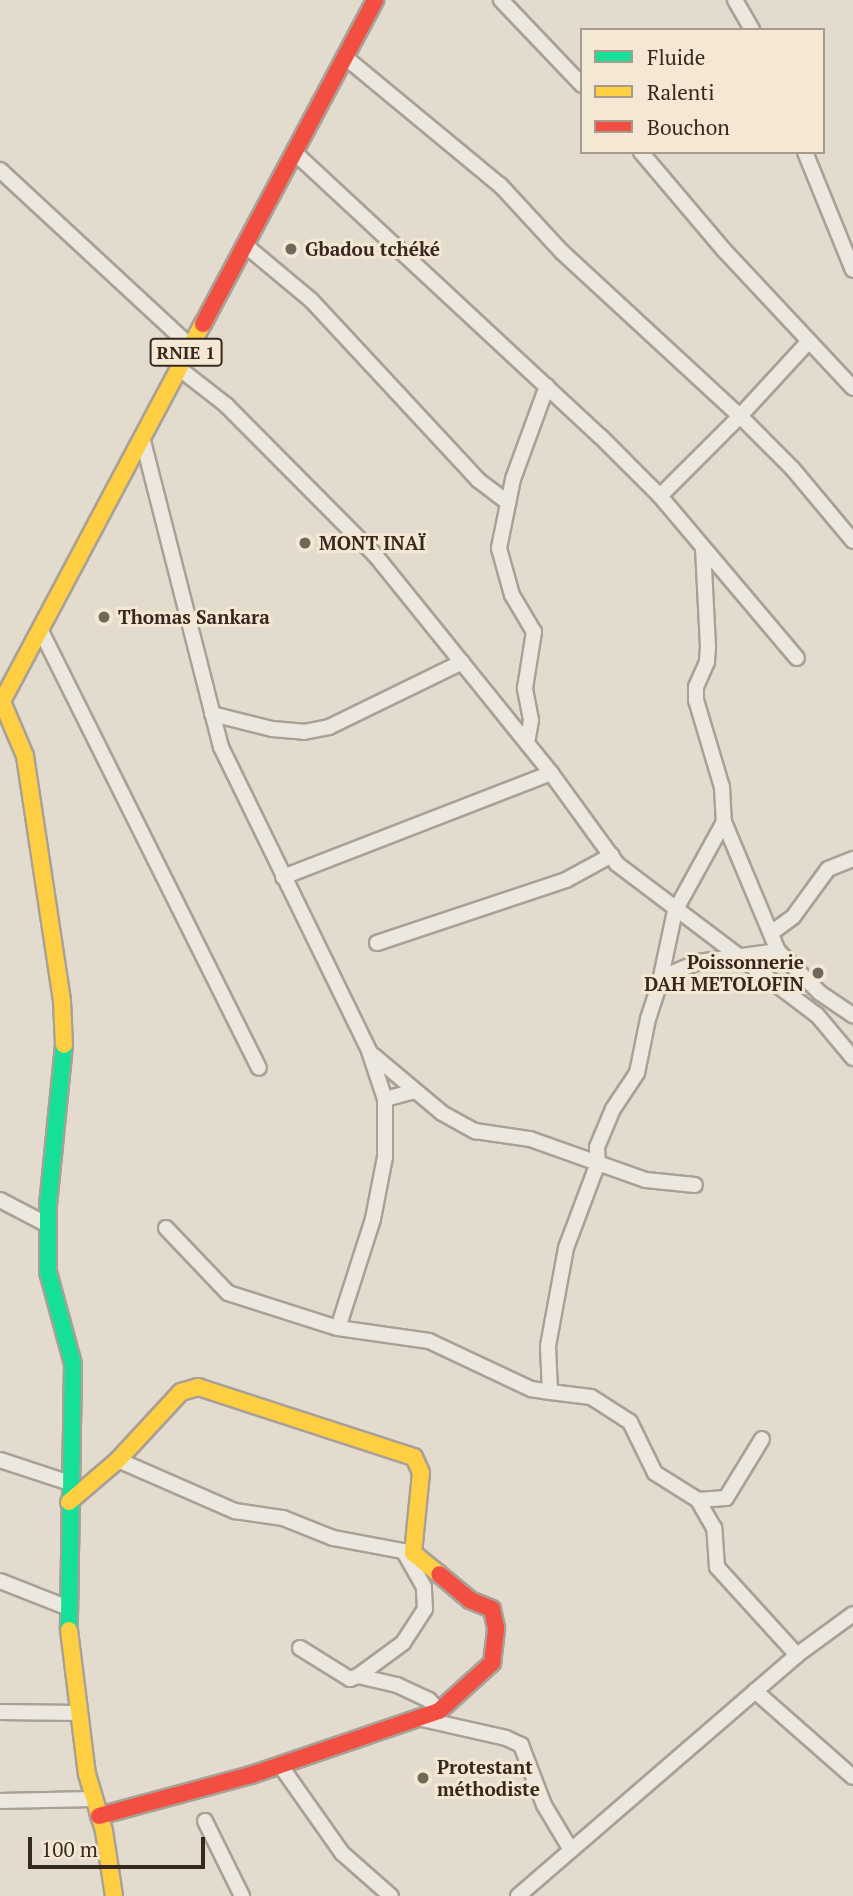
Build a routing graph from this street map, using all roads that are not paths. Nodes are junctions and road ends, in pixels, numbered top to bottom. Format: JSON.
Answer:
{"nodes":[{"id":1,"x":375,"y":0,"type":"edge"},
{"id":2,"x":500,"y":0,"type":"edge"},
{"id":3,"x":735,"y":0,"type":"edge"},
{"id":4,"x":751,"y":28,"type":"edge"},
{"id":5,"x":345,"y":57,"type":"junction"},
{"id":6,"x":580,"y":83,"type":"edge"},
{"id":7,"x":294,"y":152,"type":"junction"},
{"id":8,"x":643,"y":154,"type":"edge"},
{"id":9,"x":806,"y":154,"type":"edge"},
{"id":10,"x":0,"y":170,"type":"edge"},
{"id":11,"x":245,"y":245,"type":"junction"},
{"id":12,"x":853,"y":270,"type":"edge"},
{"id":13,"x":807,"y":342,"type":"junction"},
{"id":14,"x":188,"y":345,"type":"junction"},
{"id":15,"x":180,"y":369,"type":"junction"},
{"id":16,"x":547,"y":386,"type":"junction"},
{"id":17,"x":853,"y":388,"type":"edge"},
{"id":18,"x":740,"y":416,"type":"junction"},
{"id":19,"x":143,"y":441,"type":"junction"},
{"id":20,"x":660,"y":496,"type":"junction"},
{"id":21,"x":508,"y":503,"type":"junction"},
{"id":22,"x":853,"y":541,"type":"edge"},
{"id":23,"x":703,"y":548,"type":"junction"},
{"id":24,"x":41,"y":631,"type":"junction"},
{"id":25,"x":797,"y":658,"type":"dead end"},
{"id":26,"x":462,"y":662,"type":"junction"},
{"id":27,"x":1,"y":701,"type":"edge"},
{"id":28,"x":212,"y":714,"type":"junction"},
{"id":29,"x":527,"y":743,"type":"junction"},
{"id":30,"x":551,"y":773,"type":"junction"},
{"id":31,"x":724,"y":822,"type":"junction"},
{"id":32,"x":612,"y":855,"type":"junction"},
{"id":33,"x":853,"y":859,"type":"edge"},
{"id":34,"x":283,"y":877,"type":"junction"},
{"id":35,"x":675,"y":911,"type":"junction"},
{"id":36,"x":771,"y":933,"type":"junction"},
{"id":37,"x":377,"y":943,"type":"dead end"},
{"id":38,"x":778,"y":951,"type":"junction"},
{"id":39,"x":734,"y":955,"type":"junction"},
{"id":40,"x":659,"y":986,"type":"junction"},
{"id":41,"x":853,"y":1016,"type":"edge"},
{"id":42,"x":369,"y":1051,"type":"junction"},
{"id":43,"x":853,"y":1058,"type":"edge"},
{"id":44,"x":259,"y":1068,"type":"dead end"},
{"id":45,"x":415,"y":1091,"type":"junction"},
{"id":46,"x":385,"y":1099,"type":"junction"},
{"id":47,"x":597,"y":1147,"type":"junction"},
{"id":48,"x":580,"y":1155,"type":"junction"},
{"id":49,"x":598,"y":1163,"type":"junction"},
{"id":50,"x":695,"y":1185,"type":"dead end"},
{"id":51,"x":0,"y":1200,"type":"edge"},
{"id":52,"x":48,"y":1225,"type":"junction"},
{"id":53,"x":166,"y":1228,"type":"dead end"},
{"id":54,"x":338,"y":1328,"type":"junction"},
{"id":55,"x":550,"y":1392,"type":"junction"},
{"id":56,"x":762,"y":1439,"type":"dead end"},
{"id":57,"x":0,"y":1460,"type":"edge"},
{"id":58,"x":118,"y":1460,"type":"junction"},
{"id":59,"x":70,"y":1483,"type":"junction"},
{"id":60,"x":726,"y":1498,"type":"junction"},
{"id":61,"x":698,"y":1500,"type":"junction"},
{"id":62,"x":69,"y":1502,"type":"junction"},
{"id":63,"x":714,"y":1528,"type":"junction"},
{"id":64,"x":409,"y":1552,"type":"junction"},
{"id":65,"x":0,"y":1581,"type":"edge"},
{"id":66,"x":66,"y":1607,"type":"junction"},
{"id":67,"x":853,"y":1614,"type":"edge"},
{"id":68,"x":300,"y":1648,"type":"dead end"},
{"id":69,"x":797,"y":1655,"type":"junction"},
{"id":70,"x":358,"y":1676,"type":"junction"},
{"id":71,"x":755,"y":1691,"type":"junction"},
{"id":72,"x":439,"y":1711,"type":"junction"},
{"id":73,"x":0,"y":1712,"type":"edge"},
{"id":74,"x":79,"y":1713,"type":"junction"},
{"id":75,"x":422,"y":1719,"type":"junction"},
{"id":76,"x":280,"y":1765,"type":"junction"},
{"id":77,"x":853,"y":1777,"type":"edge"},
{"id":78,"x":93,"y":1798,"type":"junction"},
{"id":79,"x":0,"y":1801,"type":"edge"},
{"id":80,"x":99,"y":1816,"type":"junction"},
{"id":81,"x":205,"y":1821,"type":"dead end"},
{"id":82,"x":571,"y":1850,"type":"junction"},
{"id":83,"x":114,"y":1896,"type":"edge"},
{"id":84,"x":242,"y":1896,"type":"edge"},
{"id":85,"x":391,"y":1896,"type":"edge"},
{"id":86,"x":518,"y":1896,"type":"edge"}],
"edges":[{"from":1,"to":5,"type":"main road","number":"RNIE 1"},
{"from":2,"to":6,"type":"street"},
{"from":3,"to":4,"type":"street"},
{"from":5,"to":7,"type":"main road","number":"RNIE 1"},
{"from":5,"to":18,"type":"street"},
{"from":7,"to":11,"type":"main road","number":"RNIE 1"},
{"from":7,"to":16,"type":"street"},
{"from":8,"to":13,"type":"street"},
{"from":9,"to":12,"type":"street"},
{"from":10,"to":14,"type":"street"},
{"from":11,"to":14,"type":"main road","number":"RNIE 1"},
{"from":11,"to":21,"type":"street"},
{"from":13,"to":17,"type":"street"},
{"from":13,"to":18,"type":"street"},
{"from":14,"to":15,"type":"main road","number":"RNIE 1"},
{"from":15,"to":19,"type":"main road","number":"RNIE 1"},
{"from":15,"to":26,"type":"street"},
{"from":16,"to":20,"type":"street"},
{"from":16,"to":21,"type":"street"},
{"from":18,"to":20,"type":"street"},
{"from":18,"to":22,"type":"street"},
{"from":19,"to":24,"type":"main road","number":"RNIE 1"},
{"from":19,"to":28,"type":"street"},
{"from":20,"to":23,"type":"street"},
{"from":21,"to":29,"type":"street"},
{"from":23,"to":25,"type":"street"},
{"from":23,"to":31,"type":"street"},
{"from":24,"to":27,"type":"main road","number":"RNIE 1"},
{"from":24,"to":44,"type":"street"},
{"from":26,"to":28,"type":"street"},
{"from":26,"to":29,"type":"street"},
{"from":27,"to":52,"type":"main road"},
{"from":28,"to":34,"type":"street"},
{"from":29,"to":30,"type":"street"},
{"from":30,"to":32,"type":"street"},
{"from":30,"to":34,"type":"street"},
{"from":31,"to":35,"type":"street"},
{"from":31,"to":36,"type":"street"},
{"from":32,"to":35,"type":"street"},
{"from":32,"to":37,"type":"street"},
{"from":33,"to":36,"type":"street"},
{"from":34,"to":42,"type":"street"},
{"from":35,"to":39,"type":"street"},
{"from":35,"to":40,"type":"street"},
{"from":36,"to":38,"type":"street"},
{"from":38,"to":39,"type":"street"},
{"from":38,"to":41,"type":"street"},
{"from":39,"to":40,"type":"street"},
{"from":39,"to":43,"type":"street"},
{"from":40,"to":47,"type":"street"},
{"from":42,"to":45,"type":"street"},
{"from":42,"to":46,"type":"street"},
{"from":45,"to":46,"type":"street"},
{"from":45,"to":48,"type":"street"},
{"from":46,"to":54,"type":"street"},
{"from":47,"to":48,"type":"street"},
{"from":47,"to":49,"type":"street"},
{"from":48,"to":49,"type":"street"},
{"from":49,"to":50,"type":"street"},
{"from":49,"to":55,"type":"street"},
{"from":51,"to":52,"type":"street"},
{"from":52,"to":59,"type":"main road"},
{"from":53,"to":54,"type":"street"},
{"from":54,"to":55,"type":"street"},
{"from":55,"to":61,"type":"street"},
{"from":56,"to":60,"type":"street"},
{"from":57,"to":59,"type":"street"},
{"from":58,"to":62,"type":"main road"},
{"from":58,"to":64,"type":"street"},
{"from":58,"to":64,"type":"main road"},
{"from":59,"to":62,"type":"main road"},
{"from":60,"to":61,"type":"street"},
{"from":60,"to":63,"type":"street"},
{"from":61,"to":63,"type":"street"},
{"from":62,"to":66,"type":"main road"},
{"from":63,"to":69,"type":"street"},
{"from":64,"to":70,"type":"street"},
{"from":64,"to":72,"type":"main road"},
{"from":65,"to":66,"type":"street"},
{"from":66,"to":74,"type":"main road"},
{"from":67,"to":69,"type":"street"},
{"from":68,"to":70,"type":"street"},
{"from":69,"to":71,"type":"street"},
{"from":70,"to":72,"type":"street"},
{"from":71,"to":77,"type":"street"},
{"from":71,"to":82,"type":"street"},
{"from":72,"to":75,"type":"main road"},
{"from":73,"to":74,"type":"street"},
{"from":74,"to":78,"type":"main road"},
{"from":75,"to":76,"type":"main road"},
{"from":75,"to":82,"type":"street"},
{"from":76,"to":80,"type":"main road"},
{"from":76,"to":85,"type":"street"},
{"from":78,"to":79,"type":"street"},
{"from":78,"to":80,"type":"main road"},
{"from":80,"to":83,"type":"main road"},
{"from":81,"to":84,"type":"street"},
{"from":82,"to":86,"type":"street"}]}
